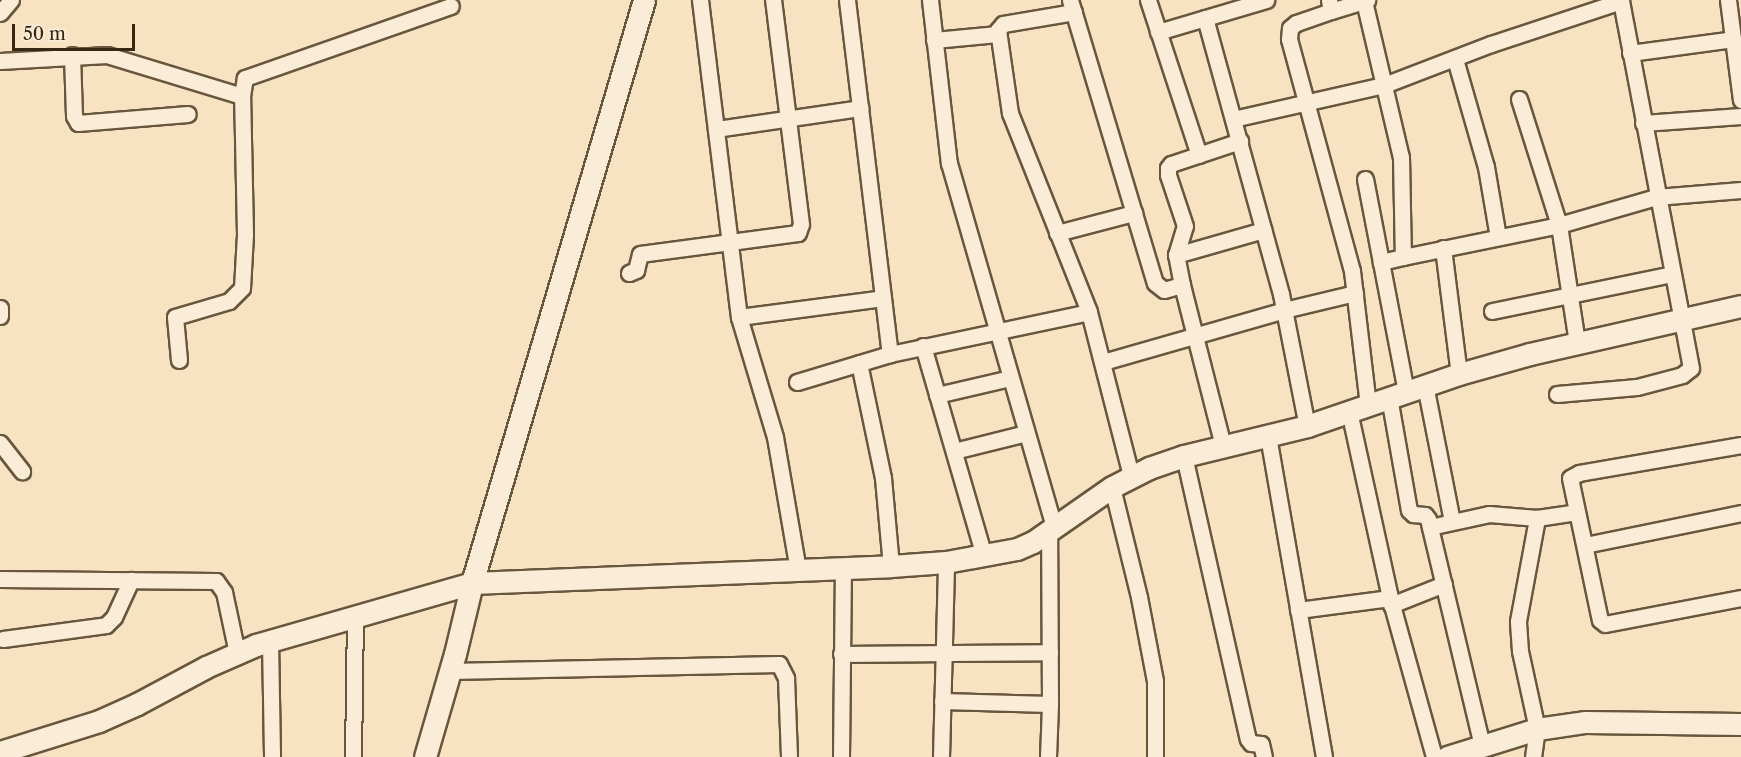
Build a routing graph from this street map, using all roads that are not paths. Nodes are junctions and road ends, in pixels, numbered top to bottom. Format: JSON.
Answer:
{"nodes":[{"id":1,"x":11,"y":0,"type":"edge"},
{"id":2,"x":644,"y":0,"type":"edge"},
{"id":3,"x":700,"y":0,"type":"edge"},
{"id":4,"x":773,"y":0,"type":"edge"},
{"id":5,"x":847,"y":0,"type":"edge"},
{"id":6,"x":930,"y":0,"type":"edge"},
{"id":7,"x":1148,"y":0,"type":"edge"},
{"id":8,"x":1266,"y":0,"type":"edge"},
{"id":9,"x":1366,"y":0,"type":"edge"},
{"id":10,"x":1621,"y":0,"type":"edge"},
{"id":11,"x":1728,"y":0,"type":"edge"},
{"id":12,"x":1232,"y":5,"type":"edge"},
{"id":13,"x":451,"y":6,"type":"dead end"},
{"id":14,"x":1072,"y":6,"type":"edge"},
{"id":15,"x":1330,"y":6,"type":"edge"},
{"id":16,"x":0,"y":13,"type":"edge"},
{"id":17,"x":1205,"y":18,"type":"junction"},
{"id":18,"x":1158,"y":32,"type":"junction"},
{"id":19,"x":998,"y":34,"type":"junction"},
{"id":20,"x":1733,"y":39,"type":"junction"},
{"id":21,"x":934,"y":40,"type":"junction"},
{"id":22,"x":1630,"y":53,"type":"junction"},
{"id":23,"x":72,"y":56,"type":"junction"},
{"id":24,"x":1455,"y":59,"type":"junction"},
{"id":25,"x":0,"y":61,"type":"edge"},
{"id":26,"x":1384,"y":85,"type":"junction"},
{"id":27,"x":242,"y":96,"type":"junction"},
{"id":28,"x":1519,"y":99,"type":"dead end"},
{"id":29,"x":1741,"y":100,"type":"edge"},
{"id":30,"x":1307,"y":102,"type":"junction"},
{"id":31,"x":860,"y":108,"type":"junction"},
{"id":32,"x":188,"y":114,"type":"dead end"},
{"id":33,"x":1741,"y":116,"type":"edge"},
{"id":34,"x":788,"y":118,"type":"junction"},
{"id":35,"x":1233,"y":119,"type":"junction"},
{"id":36,"x":1643,"y":123,"type":"junction"},
{"id":37,"x":717,"y":129,"type":"junction"},
{"id":38,"x":1239,"y":141,"type":"junction"},
{"id":39,"x":1199,"y":155,"type":"junction"},
{"id":40,"x":1365,"y":179,"type":"dead end"},
{"id":41,"x":1741,"y":190,"type":"edge"},
{"id":42,"x":1656,"y":197,"type":"junction"},
{"id":43,"x":1134,"y":213,"type":"junction"},
{"id":44,"x":1559,"y":225,"type":"junction"},
{"id":45,"x":1263,"y":230,"type":"junction"},
{"id":46,"x":1057,"y":233,"type":"junction"},
{"id":47,"x":1498,"y":237,"type":"junction"},
{"id":48,"x":729,"y":243,"type":"junction"},
{"id":49,"x":1443,"y":248,"type":"junction"},
{"id":50,"x":1176,"y":255,"type":"junction"},
{"id":51,"x":1402,"y":257,"type":"junction"},
{"id":52,"x":1381,"y":262,"type":"junction"},
{"id":53,"x":629,"y":273,"type":"dead end"},
{"id":54,"x":1672,"y":274,"type":"junction"},
{"id":55,"x":1182,"y":285,"type":"junction"},
{"id":56,"x":1355,"y":292,"type":"junction"},
{"id":57,"x":1570,"y":295,"type":"junction"},
{"id":58,"x":884,"y":298,"type":"junction"},
{"id":59,"x":1741,"y":306,"type":"edge"},
{"id":60,"x":0,"y":308,"type":"edge"},
{"id":61,"x":1284,"y":310,"type":"junction"},
{"id":62,"x":1492,"y":311,"type":"dead end"},
{"id":63,"x":1089,"y":312,"type":"junction"},
{"id":64,"x":0,"y":316,"type":"edge"},
{"id":65,"x":739,"y":317,"type":"junction"},
{"id":66,"x":1681,"y":319,"type":"junction"},
{"id":67,"x":997,"y":331,"type":"junction"},
{"id":68,"x":1196,"y":335,"type":"junction"},
{"id":69,"x":1577,"y":342,"type":"junction"},
{"id":70,"x":923,"y":346,"type":"junction"},
{"id":71,"x":890,"y":354,"type":"junction"},
{"id":72,"x":179,"y":360,"type":"dead end"},
{"id":73,"x":1103,"y":362,"type":"junction"},
{"id":74,"x":859,"y":363,"type":"junction"},
{"id":75,"x":1459,"y":374,"type":"junction"},
{"id":76,"x":1010,"y":378,"type":"junction"},
{"id":77,"x":797,"y":382,"type":"dead end"},
{"id":78,"x":1407,"y":392,"type":"junction"},
{"id":79,"x":1557,"y":394,"type":"dead end"},
{"id":80,"x":937,"y":395,"type":"junction"},
{"id":81,"x":1359,"y":408,"type":"junction"},
{"id":82,"x":1307,"y":426,"type":"junction"},
{"id":83,"x":1026,"y":433,"type":"junction"},
{"id":84,"x":1268,"y":436,"type":"junction"},
{"id":85,"x":0,"y":443,"type":"edge"},
{"id":86,"x":1741,"y":445,"type":"edge"},
{"id":87,"x":1223,"y":447,"type":"junction"},
{"id":88,"x":954,"y":452,"type":"junction"},
{"id":89,"x":1184,"y":456,"type":"junction"},
{"id":90,"x":22,"y":471,"type":"dead end"},
{"id":91,"x":1131,"y":476,"type":"junction"},
{"id":92,"x":1112,"y":486,"type":"junction"},
{"id":93,"x":1576,"y":512,"type":"junction"},
{"id":94,"x":1741,"y":513,"type":"edge"},
{"id":95,"x":1538,"y":518,"type":"junction"},
{"id":96,"x":1452,"y":521,"type":"junction"},
{"id":97,"x":1431,"y":527,"type":"junction"},
{"id":98,"x":1051,"y":529,"type":"junction"},
{"id":99,"x":1585,"y":545,"type":"junction"},
{"id":100,"x":984,"y":556,"type":"junction"},
{"id":101,"x":946,"y":562,"type":"junction"},
{"id":102,"x":891,"y":566,"type":"junction"},
{"id":103,"x":843,"y":568,"type":"junction"},
{"id":104,"x":798,"y":570,"type":"junction"},
{"id":105,"x":0,"y":579,"type":"edge"},
{"id":106,"x":131,"y":580,"type":"junction"},
{"id":107,"x":472,"y":583,"type":"junction"},
{"id":108,"x":1444,"y":584,"type":"junction"},
{"id":109,"x":1741,"y":598,"type":"edge"},
{"id":110,"x":1390,"y":602,"type":"junction"},
{"id":111,"x":1298,"y":610,"type":"junction"},
{"id":112,"x":355,"y":615,"type":"junction"},
{"id":113,"x":3,"y":639,"type":"dead end"},
{"id":114,"x":270,"y":640,"type":"junction"},
{"id":115,"x":1050,"y":652,"type":"junction"},
{"id":116,"x":237,"y":653,"type":"junction"},
{"id":117,"x":841,"y":654,"type":"junction"},
{"id":118,"x":942,"y":654,"type":"junction"},
{"id":119,"x":450,"y":671,"type":"junction"},
{"id":120,"x":942,"y":701,"type":"junction"},
{"id":121,"x":1050,"y":704,"type":"junction"},
{"id":122,"x":1741,"y":724,"type":"edge"},
{"id":123,"x":1537,"y":729,"type":"junction"},
{"id":124,"x":1482,"y":745,"type":"junction"},
{"id":125,"x":0,"y":752,"type":"edge"},
{"id":126,"x":273,"y":757,"type":"edge"},
{"id":127,"x":353,"y":757,"type":"edge"},
{"id":128,"x":425,"y":757,"type":"edge"},
{"id":129,"x":789,"y":757,"type":"edge"},
{"id":130,"x":841,"y":757,"type":"edge"},
{"id":131,"x":941,"y":757,"type":"edge"},
{"id":132,"x":1048,"y":757,"type":"edge"},
{"id":133,"x":1155,"y":757,"type":"edge"},
{"id":134,"x":1264,"y":757,"type":"edge"},
{"id":135,"x":1324,"y":757,"type":"edge"},
{"id":136,"x":1434,"y":757,"type":"edge"},
{"id":137,"x":1447,"y":757,"type":"edge"},
{"id":138,"x":1533,"y":757,"type":"edge"}],
"edges":[{"from":1,"to":16,"type":"street"},
{"from":2,"to":107,"type":"street"},
{"from":3,"to":37,"type":"street"},
{"from":4,"to":34,"type":"street"},
{"from":5,"to":31,"type":"street"},
{"from":6,"to":21,"type":"street"},
{"from":7,"to":18,"type":"street"},
{"from":8,"to":12,"type":"street"},
{"from":9,"to":15,"type":"street"},
{"from":9,"to":26,"type":"street"},
{"from":10,"to":22,"type":"street"},
{"from":10,"to":24,"type":"street"},
{"from":11,"to":20,"type":"street"},
{"from":12,"to":17,"type":"street"},
{"from":13,"to":27,"type":"street"},
{"from":14,"to":19,"type":"street"},
{"from":14,"to":43,"type":"street"},
{"from":15,"to":30,"type":"street"},
{"from":17,"to":18,"type":"street"},
{"from":17,"to":35,"type":"street"},
{"from":18,"to":39,"type":"street"},
{"from":19,"to":21,"type":"street"},
{"from":19,"to":46,"type":"street"},
{"from":20,"to":22,"type":"street"},
{"from":20,"to":29,"type":"street"},
{"from":21,"to":67,"type":"street"},
{"from":22,"to":36,"type":"street"},
{"from":23,"to":25,"type":"street"},
{"from":23,"to":27,"type":"street"},
{"from":23,"to":32,"type":"street"},
{"from":24,"to":26,"type":"street"},
{"from":24,"to":47,"type":"street"},
{"from":26,"to":30,"type":"street"},
{"from":26,"to":51,"type":"street"},
{"from":27,"to":72,"type":"street"},
{"from":28,"to":44,"type":"street"},
{"from":30,"to":35,"type":"street"},
{"from":30,"to":56,"type":"street"},
{"from":31,"to":34,"type":"street"},
{"from":31,"to":58,"type":"street"},
{"from":33,"to":36,"type":"street"},
{"from":34,"to":37,"type":"street"},
{"from":34,"to":48,"type":"street"},
{"from":35,"to":38,"type":"street"},
{"from":36,"to":42,"type":"street"},
{"from":37,"to":48,"type":"street"},
{"from":38,"to":39,"type":"street"},
{"from":38,"to":45,"type":"street"},
{"from":39,"to":50,"type":"street"},
{"from":40,"to":52,"type":"street"},
{"from":41,"to":42,"type":"street"},
{"from":42,"to":44,"type":"street"},
{"from":42,"to":54,"type":"street"},
{"from":43,"to":46,"type":"street"},
{"from":43,"to":55,"type":"street"},
{"from":44,"to":47,"type":"street"},
{"from":44,"to":57,"type":"street"},
{"from":45,"to":50,"type":"street"},
{"from":45,"to":61,"type":"street"},
{"from":46,"to":63,"type":"street"},
{"from":47,"to":49,"type":"street"},
{"from":48,"to":53,"type":"street"},
{"from":48,"to":65,"type":"street"},
{"from":49,"to":51,"type":"street"},
{"from":49,"to":75,"type":"street"},
{"from":50,"to":55,"type":"street"},
{"from":51,"to":52,"type":"street"},
{"from":52,"to":78,"type":"street"},
{"from":54,"to":57,"type":"street"},
{"from":54,"to":66,"type":"street"},
{"from":55,"to":68,"type":"street"},
{"from":56,"to":61,"type":"street"},
{"from":56,"to":81,"type":"street"},
{"from":57,"to":62,"type":"street"},
{"from":57,"to":69,"type":"street"},
{"from":58,"to":65,"type":"street"},
{"from":58,"to":71,"type":"street"},
{"from":59,"to":66,"type":"street"},
{"from":60,"to":64,"type":"street"},
{"from":61,"to":68,"type":"street"},
{"from":61,"to":82,"type":"street"},
{"from":63,"to":67,"type":"street"},
{"from":63,"to":73,"type":"street"},
{"from":65,"to":104,"type":"street"},
{"from":66,"to":69,"type":"street"},
{"from":66,"to":79,"type":"street"},
{"from":67,"to":70,"type":"street"},
{"from":67,"to":76,"type":"street"},
{"from":68,"to":73,"type":"street"},
{"from":68,"to":87,"type":"street"},
{"from":69,"to":75,"type":"street"},
{"from":70,"to":71,"type":"street"},
{"from":70,"to":80,"type":"street"},
{"from":71,"to":74,"type":"street"},
{"from":73,"to":91,"type":"street"},
{"from":74,"to":77,"type":"street"},
{"from":74,"to":102,"type":"street"},
{"from":75,"to":78,"type":"street"},
{"from":76,"to":80,"type":"street"},
{"from":76,"to":83,"type":"street"},
{"from":78,"to":81,"type":"street"},
{"from":78,"to":96,"type":"street"},
{"from":78,"to":97,"type":"street"},
{"from":80,"to":88,"type":"street"},
{"from":81,"to":82,"type":"street"},
{"from":81,"to":110,"type":"street"},
{"from":82,"to":84,"type":"street"},
{"from":83,"to":88,"type":"street"},
{"from":83,"to":98,"type":"street"},
{"from":84,"to":87,"type":"street"},
{"from":84,"to":111,"type":"street"},
{"from":85,"to":90,"type":"street"},
{"from":86,"to":93,"type":"street"},
{"from":87,"to":89,"type":"street"},
{"from":88,"to":100,"type":"street"},
{"from":89,"to":91,"type":"street"},
{"from":89,"to":134,"type":"street"},
{"from":91,"to":92,"type":"street"},
{"from":92,"to":98,"type":"street"},
{"from":92,"to":133,"type":"street"},
{"from":93,"to":95,"type":"street"},
{"from":93,"to":99,"type":"street"},
{"from":94,"to":99,"type":"street"},
{"from":95,"to":96,"type":"street"},
{"from":95,"to":123,"type":"street"},
{"from":96,"to":97,"type":"street"},
{"from":97,"to":108,"type":"street"},
{"from":98,"to":100,"type":"street"},
{"from":98,"to":115,"type":"street"},
{"from":99,"to":109,"type":"street"},
{"from":100,"to":101,"type":"street"},
{"from":101,"to":102,"type":"street"},
{"from":101,"to":118,"type":"street"},
{"from":102,"to":103,"type":"street"},
{"from":103,"to":104,"type":"street"},
{"from":103,"to":117,"type":"street"},
{"from":104,"to":107,"type":"street"},
{"from":105,"to":106,"type":"street"},
{"from":106,"to":113,"type":"street"},
{"from":106,"to":116,"type":"street"},
{"from":107,"to":112,"type":"street"},
{"from":107,"to":119,"type":"street"},
{"from":108,"to":110,"type":"street"},
{"from":108,"to":124,"type":"street"},
{"from":110,"to":111,"type":"street"},
{"from":110,"to":136,"type":"street"},
{"from":111,"to":135,"type":"street"},
{"from":112,"to":114,"type":"street"},
{"from":112,"to":127,"type":"street"},
{"from":114,"to":116,"type":"street"},
{"from":114,"to":126,"type":"street"},
{"from":115,"to":118,"type":"street"},
{"from":115,"to":121,"type":"street"},
{"from":116,"to":125,"type":"street"},
{"from":117,"to":118,"type":"street"},
{"from":117,"to":130,"type":"street"},
{"from":118,"to":120,"type":"street"},
{"from":119,"to":128,"type":"street"},
{"from":119,"to":129,"type":"street"},
{"from":120,"to":121,"type":"street"},
{"from":120,"to":131,"type":"street"},
{"from":121,"to":132,"type":"street"},
{"from":122,"to":123,"type":"street"},
{"from":123,"to":124,"type":"street"},
{"from":123,"to":138,"type":"street"},
{"from":124,"to":137,"type":"street"}]}
